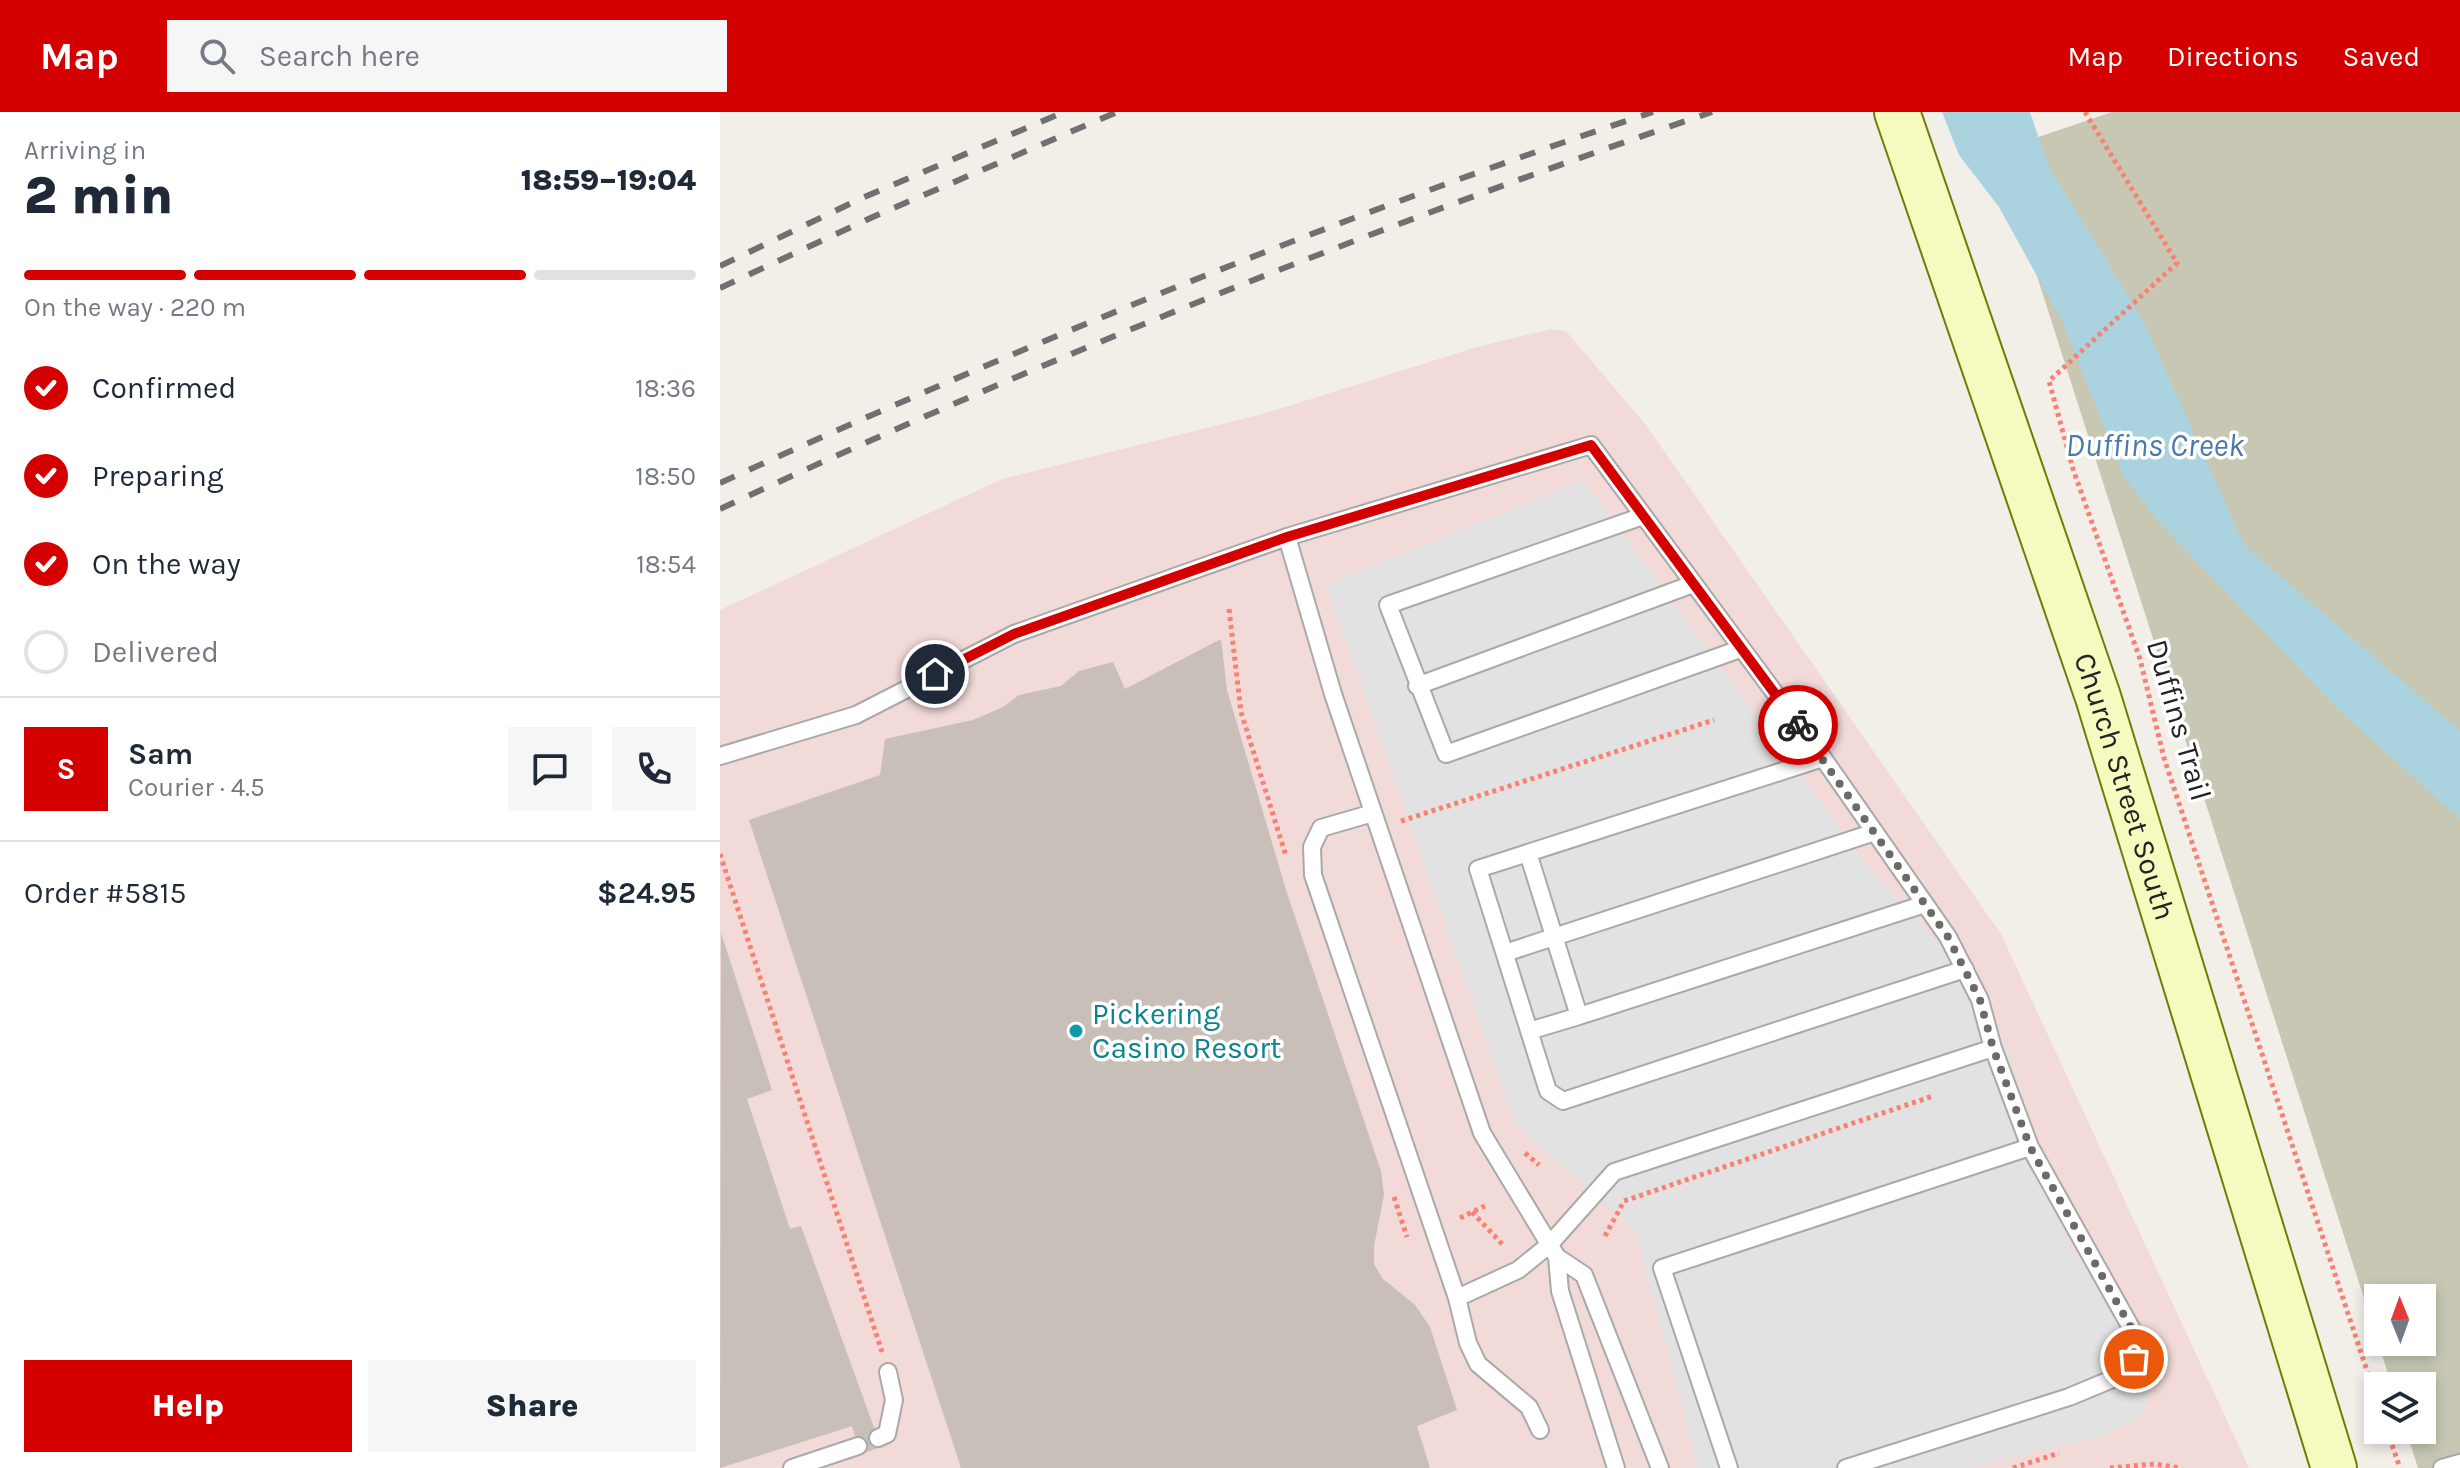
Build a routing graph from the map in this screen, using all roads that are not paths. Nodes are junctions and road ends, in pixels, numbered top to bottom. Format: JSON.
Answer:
{"nodes":[{"id":1,"x":1898,"y":114,"type":"edge"},
{"id":2,"x":1643,"y":516,"type":"junction"},
{"id":3,"x":1287,"y":537,"type":"junction"},
{"id":4,"x":1693,"y":584,"type":"junction"},
{"id":5,"x":1740,"y":649,"type":"junction"},
{"id":6,"x":1417,"y":686,"type":"junction"},
{"id":7,"x":720,"y":756,"type":"edge"},
{"id":8,"x":1823,"y":758,"type":"junction"},
{"id":9,"x":1373,"y":813,"type":"junction"},
{"id":10,"x":1875,"y":832,"type":"junction"},
{"id":11,"x":1528,"y":853,"type":"junction"},
{"id":12,"x":1925,"y":904,"type":"junction"},
{"id":13,"x":1555,"y":938,"type":"junction"},
{"id":14,"x":1505,"y":953,"type":"junction"},
{"id":15,"x":1965,"y":969,"type":"junction"},
{"id":16,"x":1579,"y":1016,"type":"junction"},
{"id":17,"x":1529,"y":1031,"type":"junction"},
{"id":18,"x":1993,"y":1048,"type":"junction"},
{"id":19,"x":2030,"y":1147,"type":"junction"},
{"id":20,"x":1553,"y":1251,"type":"junction"},
{"id":21,"x":1457,"y":1298,"type":"junction"},
{"id":22,"x":888,"y":1372,"type":"road end"},
{"id":23,"x":1540,"y":1430,"type":"dead end"},
{"id":24,"x":878,"y":1438,"type":"dead end"},
{"id":25,"x":858,"y":1446,"type":"dead end"},
{"id":26,"x":2460,"y":1463,"type":"edge"},
{"id":27,"x":792,"y":1468,"type":"edge"},
{"id":28,"x":1616,"y":1468,"type":"edge"},
{"id":29,"x":1660,"y":1468,"type":"edge"},
{"id":30,"x":1729,"y":1468,"type":"edge"},
{"id":31,"x":1846,"y":1468,"type":"edge"},
{"id":32,"x":2334,"y":1468,"type":"edge"},
{"id":33,"x":2442,"y":1468,"type":"edge"}],
"edges":[{"from":1,"to":32,"type":"main road","name":"Church Street South"},
{"from":2,"to":3,"type":"lane"},
{"from":2,"to":4,"type":"lane"},
{"from":2,"to":6,"type":"lane"},
{"from":3,"to":7,"type":"lane"},
{"from":3,"to":9,"type":"lane"},
{"from":4,"to":5,"type":"lane"},
{"from":4,"to":6,"type":"lane"},
{"from":5,"to":6,"type":"lane"},
{"from":5,"to":8,"type":"lane"},
{"from":8,"to":10,"type":"lane"},
{"from":8,"to":11,"type":"lane"},
{"from":9,"to":20,"type":"lane"},
{"from":9,"to":21,"type":"lane"},
{"from":10,"to":12,"type":"lane"},
{"from":10,"to":13,"type":"lane"},
{"from":11,"to":13,"type":"lane"},
{"from":11,"to":14,"type":"lane"},
{"from":12,"to":15,"type":"lane"},
{"from":12,"to":16,"type":"lane"},
{"from":13,"to":14,"type":"lane"},
{"from":13,"to":16,"type":"lane"},
{"from":14,"to":17,"type":"lane"},
{"from":15,"to":17,"type":"lane"},
{"from":15,"to":18,"type":"lane"},
{"from":16,"to":17,"type":"lane"},
{"from":18,"to":19,"type":"lane"},
{"from":18,"to":20,"type":"lane"},
{"from":19,"to":30,"type":"lane"},
{"from":19,"to":31,"type":"lane"},
{"from":20,"to":21,"type":"lane"},
{"from":20,"to":28,"type":"lane"},
{"from":20,"to":29,"type":"lane"},
{"from":21,"to":23,"type":"lane"},
{"from":22,"to":24,"type":"lane"},
{"from":25,"to":27,"type":"lane"},
{"from":26,"to":33,"type":"lane"}]}
